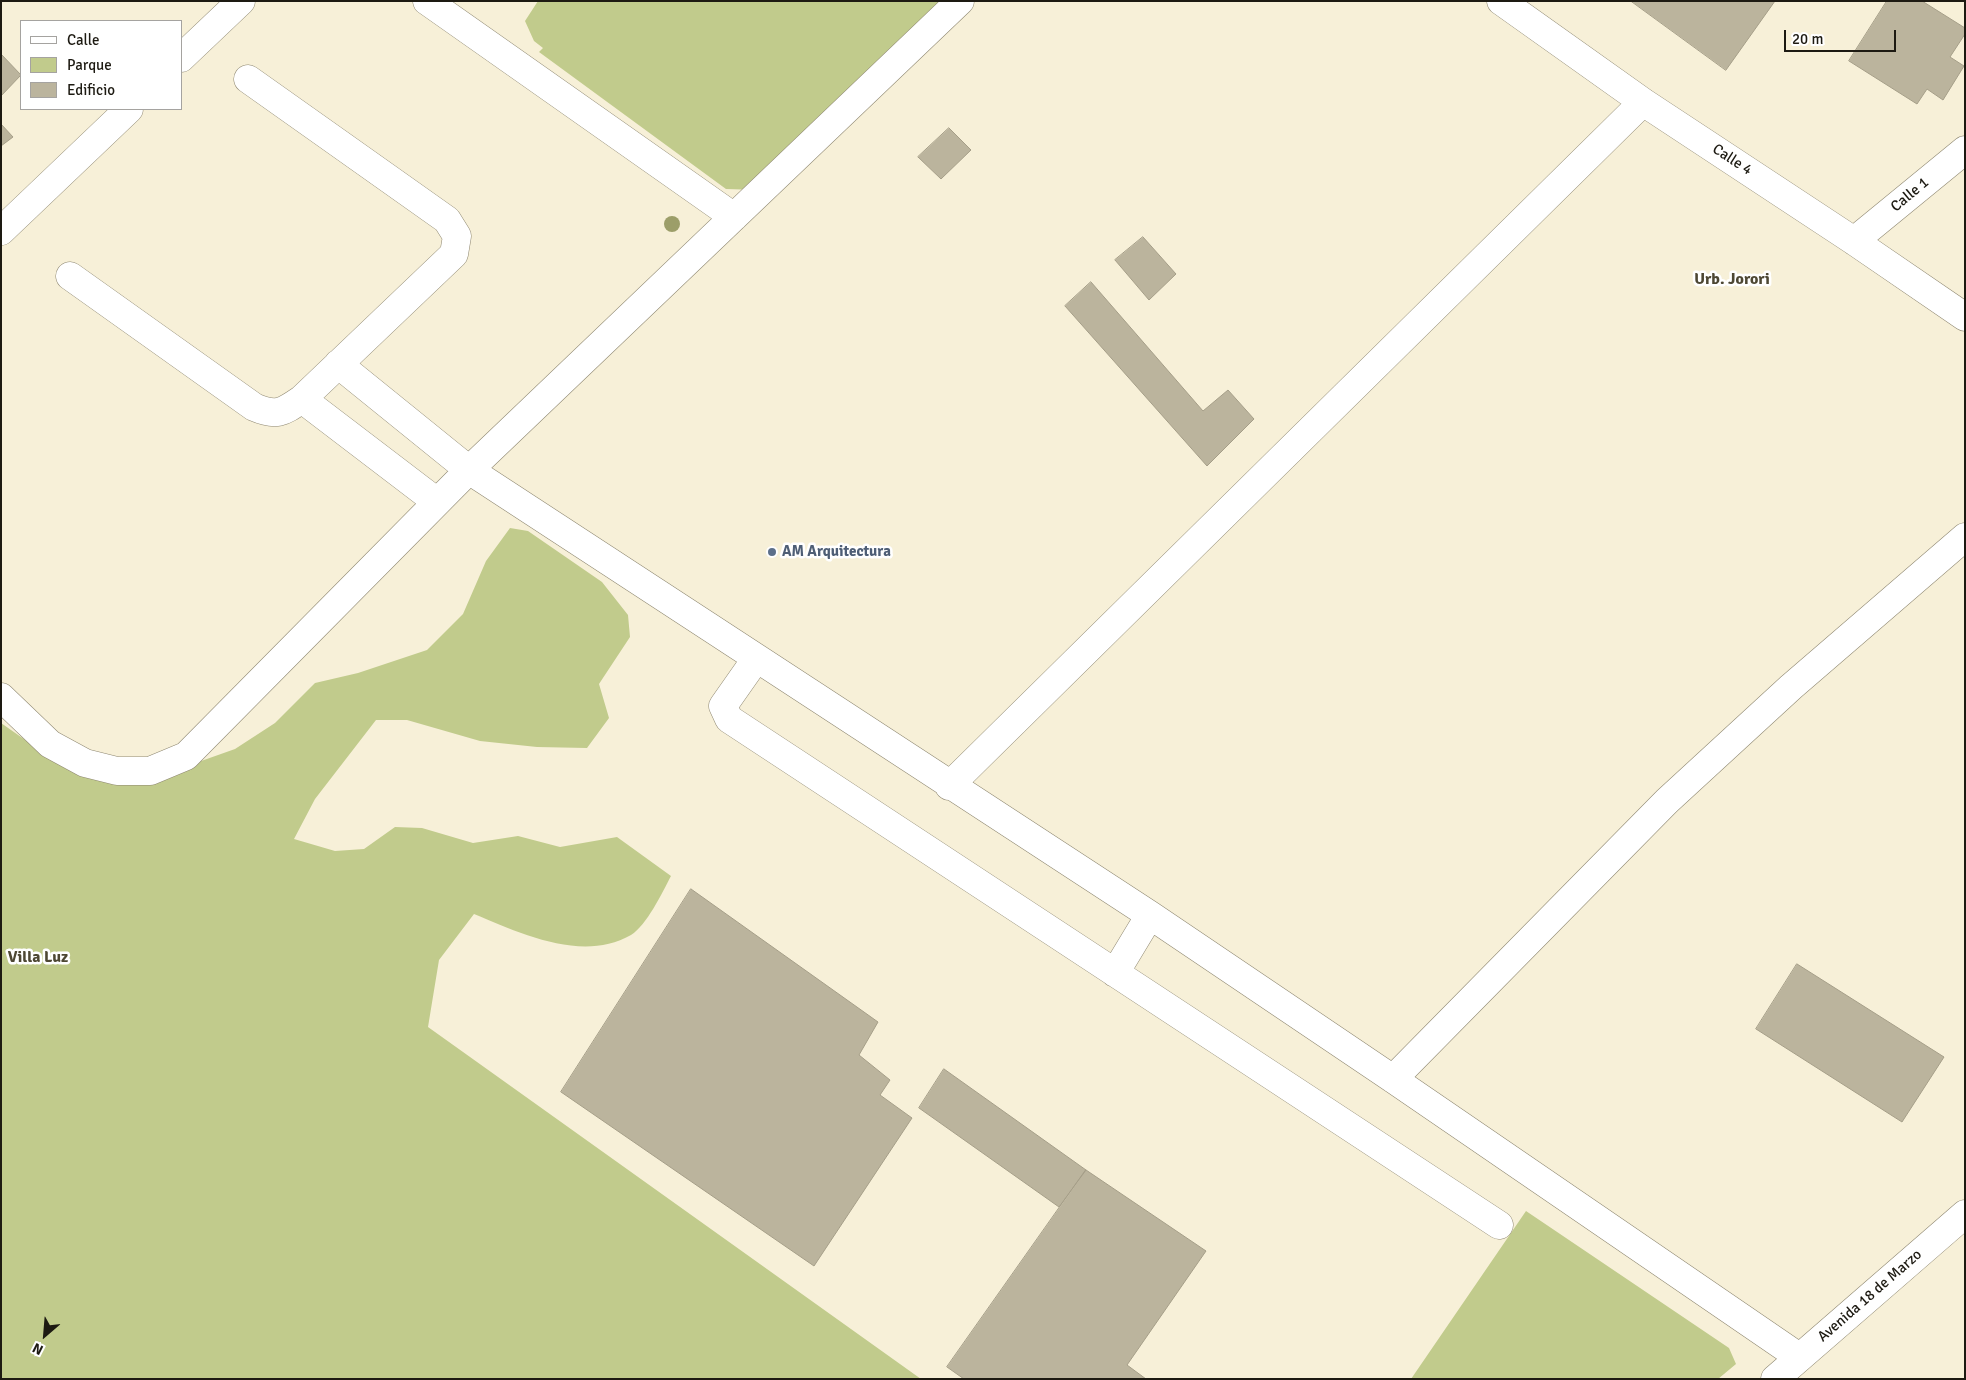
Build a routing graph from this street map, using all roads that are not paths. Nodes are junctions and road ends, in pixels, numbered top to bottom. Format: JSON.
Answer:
{"nodes":[{"id":1,"x":241,"y":1,"type":"edge"},
{"id":2,"x":427,"y":1,"type":"edge"},
{"id":3,"x":960,"y":1,"type":"edge"},
{"id":4,"x":1501,"y":1,"type":"edge"},
{"id":5,"x":182,"y":57,"type":"edge"},
{"id":6,"x":248,"y":79,"type":"dead end"},
{"id":7,"x":1643,"y":102,"type":"junction"},
{"id":8,"x":128,"y":110,"type":"edge"},
{"id":9,"x":1965,"y":150,"type":"edge"},
{"id":10,"x":734,"y":217,"type":"junction"},
{"id":11,"x":1,"y":231,"type":"edge"},
{"id":12,"x":1854,"y":241,"type":"junction"},
{"id":13,"x":70,"y":276,"type":"dead end"},
{"id":14,"x":1965,"y":317,"type":"edge"},
{"id":15,"x":338,"y":364,"type":"junction"},
{"id":16,"x":302,"y":399,"type":"junction"},
{"id":17,"x":469,"y":470,"type":"junction"},
{"id":18,"x":437,"y":502,"type":"junction"},
{"id":19,"x":1965,"y":536,"type":"edge"},
{"id":20,"x":756,"y":659,"type":"junction"},
{"id":21,"x":1,"y":697,"type":"edge"},
{"id":22,"x":949,"y":786,"type":"junction"},
{"id":23,"x":1150,"y":915,"type":"junction"},
{"id":24,"x":1115,"y":973,"type":"junction"},
{"id":25,"x":1394,"y":1079,"type":"junction"},
{"id":26,"x":1965,"y":1214,"type":"edge"},
{"id":27,"x":1499,"y":1225,"type":"dead end"},
{"id":28,"x":1799,"y":1357,"type":"junction"},
{"id":29,"x":1775,"y":1379,"type":"edge"}],
"edges":[{"from":1,"to":5,"type":"street"},
{"from":2,"to":10,"type":"street"},
{"from":3,"to":10,"type":"street"},
{"from":4,"to":7,"type":"street","name":"Calle 4"},
{"from":6,"to":15,"type":"street"},
{"from":7,"to":12,"type":"street","name":"Calle 4"},
{"from":7,"to":22,"type":"street"},
{"from":8,"to":11,"type":"street"},
{"from":9,"to":12,"type":"street","name":"Calle 1"},
{"from":10,"to":17,"type":"street"},
{"from":12,"to":14,"type":"street","name":"Calle 4"},
{"from":13,"to":16,"type":"street"},
{"from":15,"to":16,"type":"street"},
{"from":15,"to":17,"type":"street"},
{"from":16,"to":18,"type":"street"},
{"from":17,"to":18,"type":"street"},
{"from":17,"to":20,"type":"street"},
{"from":18,"to":21,"type":"street"},
{"from":19,"to":25,"type":"street"},
{"from":20,"to":22,"type":"street"},
{"from":20,"to":24,"type":"street"},
{"from":22,"to":23,"type":"street"},
{"from":23,"to":24,"type":"street"},
{"from":23,"to":25,"type":"street"},
{"from":24,"to":27,"type":"street"},
{"from":25,"to":28,"type":"street"},
{"from":26,"to":28,"type":"street","name":"Avenida 18 de Marzo"},
{"from":28,"to":29,"type":"street","name":"Avenida 18 de Marzo"}]}
